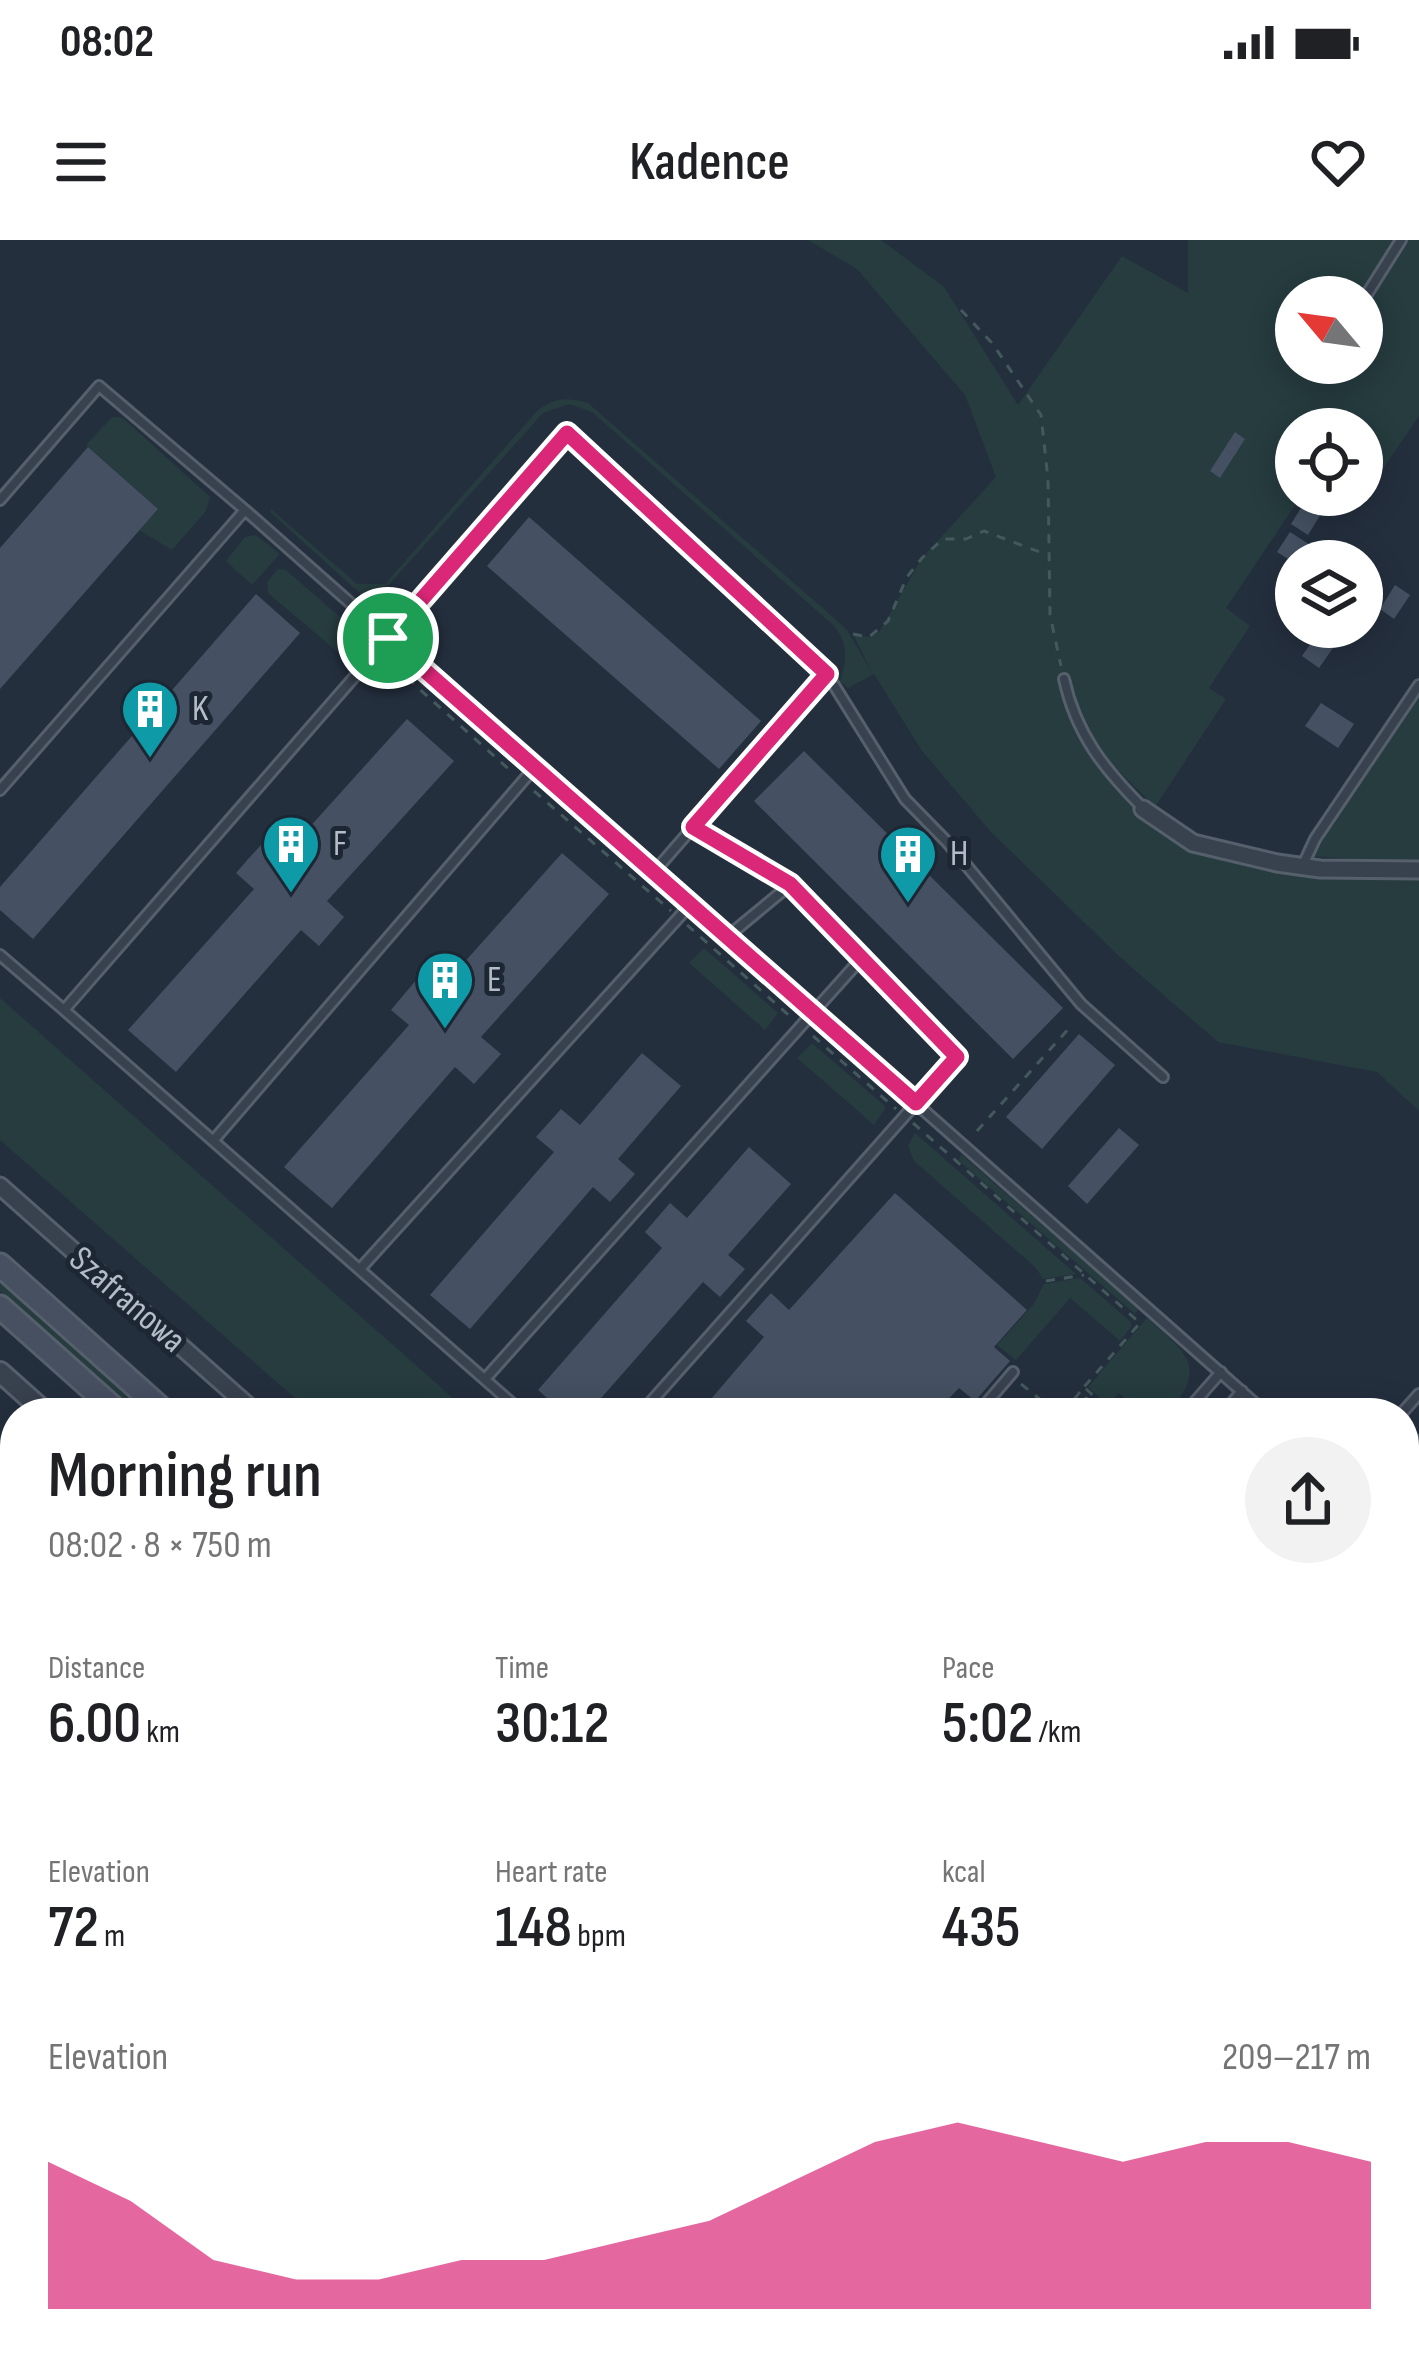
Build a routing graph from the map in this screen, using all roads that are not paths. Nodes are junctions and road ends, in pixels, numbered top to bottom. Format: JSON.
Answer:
{"nodes":[{"id":1,"x":1401,"y":240,"type":"edge"},
{"id":2,"x":1378,"y":276,"type":"edge"},
{"id":3,"x":0,"y":500,"type":"edge"},
{"id":4,"x":245,"y":510,"type":"junction"},
{"id":5,"x":388,"y":638,"type":"junction"},
{"id":6,"x":827,"y":674,"type":"junction"},
{"id":7,"x":1064,"y":679,"type":"road end"},
{"id":8,"x":1419,"y":685,"type":"edge"},
{"id":9,"x":535,"y":767,"type":"junction"},
{"id":10,"x":0,"y":790,"type":"edge"},
{"id":11,"x":1144,"y":809,"type":"joint"},
{"id":12,"x":693,"y":827,"type":"junction"},
{"id":13,"x":1303,"y":867,"type":"junction"},
{"id":14,"x":1419,"y":870,"type":"edge"},
{"id":15,"x":654,"y":872,"type":"junction"},
{"id":16,"x":790,"y":884,"type":"junction"},
{"id":17,"x":690,"y":905,"type":"junction"},
{"id":18,"x":727,"y":938,"type":"junction"},
{"id":19,"x":0,"y":955,"type":"edge"},
{"id":20,"x":860,"y":960,"type":"junction"},
{"id":21,"x":64,"y":1010,"type":"junction"},
{"id":22,"x":812,"y":1014,"type":"junction"},
{"id":23,"x":1163,"y":1077,"type":"dead end"},
{"id":24,"x":916,"y":1103,"type":"junction"},
{"id":25,"x":213,"y":1141,"type":"junction"},
{"id":26,"x":0,"y":1186,"type":"edge"},
{"id":27,"x":0,"y":1265,"type":"edge"},
{"id":28,"x":360,"y":1269,"type":"junction"},
{"id":29,"x":0,"y":1306,"type":"edge"},
{"id":30,"x":0,"y":1372,"type":"edge"},
{"id":31,"x":1013,"y":1372,"type":"dead end"},
{"id":32,"x":1221,"y":1372,"type":"junction"},
{"id":33,"x":77,"y":1375,"type":"junction"},
{"id":34,"x":485,"y":1379,"type":"junction"},
{"id":35,"x":1242,"y":1391,"type":"junction"},
{"id":36,"x":29,"y":1398,"type":"edge"},
{"id":37,"x":94,"y":1398,"type":"edge"},
{"id":38,"x":102,"y":1398,"type":"edge"},
{"id":39,"x":149,"y":1398,"type":"edge"},
{"id":40,"x":239,"y":1398,"type":"edge"},
{"id":41,"x":506,"y":1398,"type":"edge"},
{"id":42,"x":654,"y":1398,"type":"edge"},
{"id":43,"x":991,"y":1398,"type":"edge"},
{"id":44,"x":1198,"y":1398,"type":"edge"},
{"id":45,"x":1236,"y":1398,"type":"edge"},
{"id":46,"x":1249,"y":1398,"type":"edge"}],
"edges":[{"from":1,"to":2,"type":"lane"},
{"from":3,"to":4,"type":"lane"},
{"from":4,"to":5,"type":"lane"},
{"from":4,"to":10,"type":"lane"},
{"from":5,"to":6,"type":"lane"},
{"from":5,"to":9,"type":"lane"},
{"from":5,"to":21,"type":"lane"},
{"from":6,"to":12,"type":"lane"},
{"from":6,"to":23,"type":"lane"},
{"from":7,"to":11,"type":"lane"},
{"from":8,"to":13,"type":"lane"},
{"from":9,"to":15,"type":"lane"},
{"from":9,"to":25,"type":"lane"},
{"from":11,"to":13,"type":"street"},
{"from":12,"to":15,"type":"lane"},
{"from":12,"to":16,"type":"lane"},
{"from":13,"to":14,"type":"street"},
{"from":15,"to":17,"type":"lane"},
{"from":16,"to":18,"type":"lane"},
{"from":16,"to":20,"type":"lane"},
{"from":17,"to":18,"type":"lane"},
{"from":17,"to":28,"type":"lane"},
{"from":18,"to":22,"type":"lane"},
{"from":19,"to":21,"type":"lane"},
{"from":20,"to":22,"type":"lane"},
{"from":20,"to":24,"type":"lane"},
{"from":21,"to":25,"type":"lane"},
{"from":22,"to":24,"type":"lane"},
{"from":22,"to":34,"type":"lane"},
{"from":24,"to":32,"type":"lane"},
{"from":24,"to":42,"type":"lane"},
{"from":25,"to":28,"type":"lane"},
{"from":26,"to":40,"type":"street","name":"Szafranowa"},
{"from":27,"to":39,"type":"main road"},
{"from":28,"to":34,"type":"lane"},
{"from":29,"to":33,"type":"main road"},
{"from":30,"to":36,"type":"street"},
{"from":31,"to":43,"type":"lane"},
{"from":32,"to":35,"type":"lane"},
{"from":32,"to":44,"type":"lane"},
{"from":33,"to":37,"type":"main road"},
{"from":33,"to":38,"type":"main road"},
{"from":34,"to":41,"type":"lane"},
{"from":35,"to":45,"type":"lane"},
{"from":35,"to":46,"type":"lane"}]}
